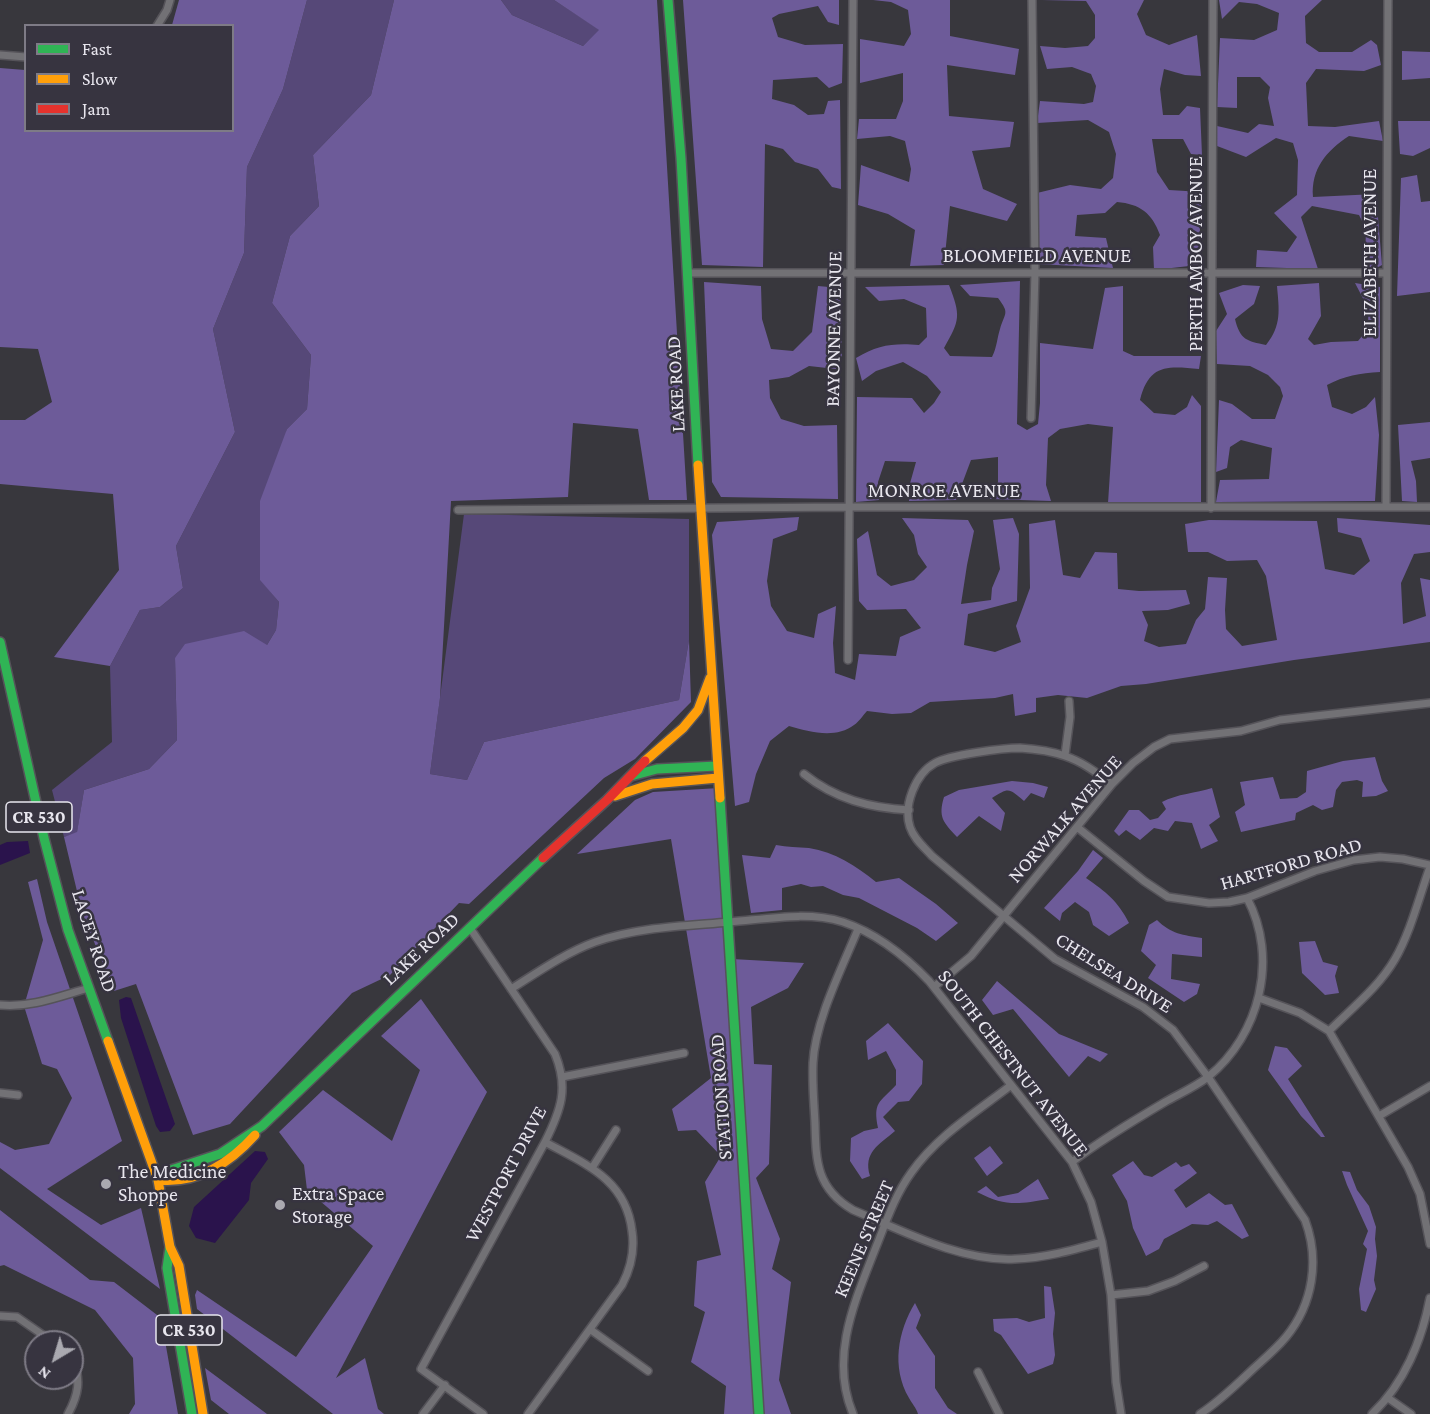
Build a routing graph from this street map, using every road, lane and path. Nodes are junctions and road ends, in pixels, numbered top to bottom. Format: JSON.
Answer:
{"nodes":[{"id":1,"x":170,"y":0,"type":"edge"},
{"id":2,"x":668,"y":0,"type":"edge"},
{"id":3,"x":853,"y":0,"type":"edge"},
{"id":4,"x":1032,"y":0,"type":"edge"},
{"id":5,"x":1213,"y":0,"type":"edge"},
{"id":6,"x":1388,"y":0,"type":"edge"},
{"id":7,"x":158,"y":24,"type":"edge"},
{"id":8,"x":0,"y":55,"type":"edge"},
{"id":9,"x":24,"y":57,"type":"edge"},
{"id":10,"x":1035,"y":272,"type":"junction"},
{"id":11,"x":687,"y":273,"type":"junction"},
{"id":12,"x":853,"y":273,"type":"junction"},
{"id":13,"x":1212,"y":273,"type":"junction"},
{"id":14,"x":1387,"y":273,"type":"junction"},
{"id":15,"x":1031,"y":418,"type":"dead end"},
{"id":16,"x":848,"y":507,"type":"junction"},
{"id":17,"x":1386,"y":507,"type":"junction"},
{"id":18,"x":1430,"y":507,"type":"edge"},
{"id":19,"x":1211,"y":508,"type":"junction"},
{"id":20,"x":458,"y":510,"type":"dead end"},
{"id":21,"x":700,"y":510,"type":"junction"},
{"id":22,"x":0,"y":642,"type":"edge"},
{"id":23,"x":848,"y":660,"type":"dead end"},
{"id":24,"x":712,"y":672,"type":"junction"},
{"id":25,"x":1069,"y":701,"type":"dead end"},
{"id":26,"x":1430,"y":703,"type":"edge"},
{"id":27,"x":1065,"y":755,"type":"junction"},
{"id":28,"x":717,"y":766,"type":"junction"},
{"id":29,"x":804,"y":774,"type":"dead end"},
{"id":30,"x":630,"y":777,"type":"junction"},
{"id":31,"x":718,"y":778,"type":"junction"},
{"id":32,"x":1112,"y":784,"type":"junction"},
{"id":33,"x":607,"y":800,"type":"junction"},
{"id":34,"x":909,"y":810,"type":"junction"},
{"id":35,"x":1077,"y":827,"type":"junction"},
{"id":36,"x":1430,"y":866,"type":"edge"},
{"id":37,"x":1247,"y":898,"type":"junction"},
{"id":38,"x":1004,"y":916,"type":"junction"},
{"id":39,"x":729,"y":922,"type":"junction"},
{"id":40,"x":470,"y":928,"type":"junction"},
{"id":41,"x":858,"y":929,"type":"junction"},
{"id":42,"x":934,"y":987,"type":"junction"},
{"id":43,"x":89,"y":988,"type":"junction"},
{"id":44,"x":511,"y":989,"type":"junction"},
{"id":45,"x":1259,"y":998,"type":"junction"},
{"id":46,"x":0,"y":1005,"type":"edge"},
{"id":47,"x":1329,"y":1031,"type":"junction"},
{"id":48,"x":684,"y":1053,"type":"dead end"},
{"id":49,"x":562,"y":1077,"type":"junction"},
{"id":50,"x":1208,"y":1077,"type":"junction"},
{"id":51,"x":1010,"y":1086,"type":"junction"},
{"id":52,"x":1430,"y":1086,"type":"edge"},
{"id":53,"x":0,"y":1093,"type":"edge"},
{"id":54,"x":18,"y":1095,"type":"dead end"},
{"id":55,"x":1379,"y":1116,"type":"junction"},
{"id":56,"x":616,"y":1130,"type":"dead end"},
{"id":57,"x":545,"y":1142,"type":"junction"},
{"id":58,"x":1071,"y":1162,"type":"junction"},
{"id":59,"x":592,"y":1168,"type":"junction"},
{"id":60,"x":158,"y":1180,"type":"junction"},
{"id":61,"x":885,"y":1223,"type":"junction"},
{"id":62,"x":1101,"y":1242,"type":"junction"},
{"id":63,"x":1430,"y":1244,"type":"edge"},
{"id":64,"x":170,"y":1247,"type":"junction"},
{"id":65,"x":1204,"y":1266,"type":"dead end"},
{"id":66,"x":1111,"y":1294,"type":"junction"},
{"id":67,"x":1430,"y":1298,"type":"edge"},
{"id":68,"x":0,"y":1316,"type":"edge"},
{"id":69,"x":36,"y":1330,"type":"edge"},
{"id":70,"x":591,"y":1330,"type":"junction"},
{"id":71,"x":648,"y":1371,"type":"dead end"},
{"id":72,"x":978,"y":1372,"type":"dead end"},
{"id":73,"x":445,"y":1385,"type":"junction"},
{"id":74,"x":78,"y":1390,"type":"edge"},
{"id":75,"x":1388,"y":1398,"type":"junction"},
{"id":76,"x":68,"y":1414,"type":"edge"},
{"id":77,"x":192,"y":1414,"type":"edge"},
{"id":78,"x":203,"y":1414,"type":"edge"},
{"id":79,"x":423,"y":1414,"type":"edge"},
{"id":80,"x":483,"y":1414,"type":"edge"},
{"id":81,"x":528,"y":1414,"type":"edge"},
{"id":82,"x":759,"y":1414,"type":"edge"},
{"id":83,"x":853,"y":1414,"type":"edge"},
{"id":84,"x":999,"y":1414,"type":"edge"},
{"id":85,"x":1121,"y":1414,"type":"edge"},
{"id":86,"x":1200,"y":1414,"type":"edge"},
{"id":87,"x":1372,"y":1414,"type":"edge"},
{"id":88,"x":1411,"y":1414,"type":"edge"}],
"edges":[{"from":1,"to":7,"type":"street"},
{"from":2,"to":11,"type":"street","name":"LAKE ROAD"},
{"from":3,"to":12,"type":"street","name":"BAYONNE AVENUE"},
{"from":4,"to":10,"type":"street"},
{"from":5,"to":13,"type":"street","name":"PERTH AMBOY AVENUE"},
{"from":6,"to":14,"type":"street","name":"ELIZABETH AVENUE"},
{"from":8,"to":9,"type":"street"},
{"from":10,"to":12,"type":"street","name":"BLOOMFIELD AVENUE"},
{"from":10,"to":13,"type":"street","name":"BLOOMFIELD AVENUE"},
{"from":10,"to":15,"type":"street"},
{"from":11,"to":12,"type":"street","name":"BLOOMFIELD AVENUE"},
{"from":11,"to":21,"type":"street","name":"LAKE ROAD"},
{"from":12,"to":16,"type":"street","name":"BAYONNE AVENUE"},
{"from":13,"to":14,"type":"street","name":"BLOOMFIELD AVENUE"},
{"from":13,"to":19,"type":"street","name":"PERTH AMBOY AVENUE"},
{"from":14,"to":17,"type":"street","name":"ELIZABETH AVENUE"},
{"from":16,"to":19,"type":"street","name":"MONROE AVENUE"},
{"from":16,"to":21,"type":"street","name":"MONROE AVENUE"},
{"from":16,"to":23,"type":"street","name":"BAYONNE AVENUE"},
{"from":17,"to":18,"type":"street","name":"MONROE AVENUE"},
{"from":17,"to":19,"type":"street","name":"MONROE AVENUE"},
{"from":20,"to":21,"type":"street","name":"MONROE AVENUE"},
{"from":21,"to":24,"type":"street","name":"LAKE ROAD"},
{"from":22,"to":43,"type":"street","name":"LACEY ROAD","number":"CR 530"},
{"from":24,"to":28,"type":"street","name":"LAKE ROAD"},
{"from":24,"to":30,"type":"street"},
{"from":25,"to":27,"type":"street"},
{"from":26,"to":32,"type":"street","name":"NORWALK AVENUE"},
{"from":27,"to":32,"type":"street"},
{"from":27,"to":34,"type":"street"},
{"from":28,"to":30,"type":"street","name":"LAKE ROAD"},
{"from":28,"to":31,"type":"street","name":"LAKE ROAD"},
{"from":29,"to":34,"type":"street"},
{"from":30,"to":33,"type":"street","name":"LAKE ROAD"},
{"from":31,"to":33,"type":"street","name":"LAKE ROAD"},
{"from":31,"to":39,"type":"street","name":"STATION ROAD"},
{"from":32,"to":35,"type":"street","name":"NORWALK AVENUE"},
{"from":33,"to":40,"type":"street","name":"LAKE ROAD"},
{"from":34,"to":38,"type":"street","name":"CHELSEA DRIVE"},
{"from":35,"to":37,"type":"street","name":"HARTFORD ROAD"},
{"from":35,"to":38,"type":"street","name":"NORWALK AVENUE"},
{"from":36,"to":37,"type":"street","name":"HARTFORD ROAD"},
{"from":36,"to":47,"type":"street"},
{"from":37,"to":45,"type":"street"},
{"from":38,"to":42,"type":"street","name":"NORWALK AVENUE"},
{"from":38,"to":50,"type":"street","name":"CHELSEA DRIVE"},
{"from":39,"to":41,"type":"street","name":"SOUTH CHESTNUT AVENUE"},
{"from":39,"to":44,"type":"street","name":"SOUTH CHESTNUT AVENUE"},
{"from":39,"to":82,"type":"street","name":"STATION ROAD"},
{"from":40,"to":44,"type":"street","name":"WESTPORT DRIVE"},
{"from":40,"to":60,"type":"street","name":"LAKE ROAD"},
{"from":41,"to":42,"type":"street","name":"SOUTH CHESTNUT AVENUE"},
{"from":41,"to":61,"type":"street"},
{"from":42,"to":51,"type":"street","name":"SOUTH CHESTNUT AVENUE"},
{"from":43,"to":46,"type":"street"},
{"from":43,"to":60,"type":"street","name":"LACEY ROAD","number":"CR 530"},
{"from":44,"to":49,"type":"street","name":"WESTPORT DRIVE"},
{"from":45,"to":47,"type":"street"},
{"from":45,"to":50,"type":"street"},
{"from":47,"to":55,"type":"street"},
{"from":48,"to":49,"type":"street"},
{"from":49,"to":57,"type":"street","name":"WESTPORT DRIVE"},
{"from":50,"to":58,"type":"street"},
{"from":50,"to":86,"type":"street","name":"CHELSEA DRIVE"},
{"from":51,"to":58,"type":"street","name":"SOUTH CHESTNUT AVENUE"},
{"from":51,"to":61,"type":"street","name":"KEENE STREET"},
{"from":52,"to":55,"type":"street"},
{"from":53,"to":54,"type":"street"},
{"from":55,"to":63,"type":"street"},
{"from":56,"to":59,"type":"street"},
{"from":57,"to":59,"type":"street"},
{"from":57,"to":73,"type":"street","name":"WESTPORT DRIVE"},
{"from":58,"to":62,"type":"street","name":"SOUTH CHESTNUT AVENUE"},
{"from":59,"to":70,"type":"street"},
{"from":60,"to":64,"type":"street","name":"LACEY ROAD","number":"CR 530"},
{"from":61,"to":62,"type":"street"},
{"from":61,"to":83,"type":"street","name":"KEENE STREET"},
{"from":62,"to":66,"type":"street","name":"SOUTH CHESTNUT AVENUE"},
{"from":64,"to":77,"type":"street","name":"LACEY ROAD","number":"CR 530"},
{"from":64,"to":78,"type":"street","name":"LACEY ROAD","number":"CR 530"},
{"from":65,"to":66,"type":"street"},
{"from":66,"to":85,"type":"street","name":"SOUTH CHESTNUT AVENUE"},
{"from":67,"to":75,"type":"street"},
{"from":68,"to":69,"type":"street"},
{"from":70,"to":71,"type":"street"},
{"from":70,"to":81,"type":"street"},
{"from":72,"to":84,"type":"street"},
{"from":73,"to":79,"type":"street"},
{"from":73,"to":80,"type":"street","name":"WESTPORT DRIVE"},
{"from":74,"to":76,"type":"street"},
{"from":75,"to":87,"type":"street"},
{"from":75,"to":88,"type":"street"}]}
